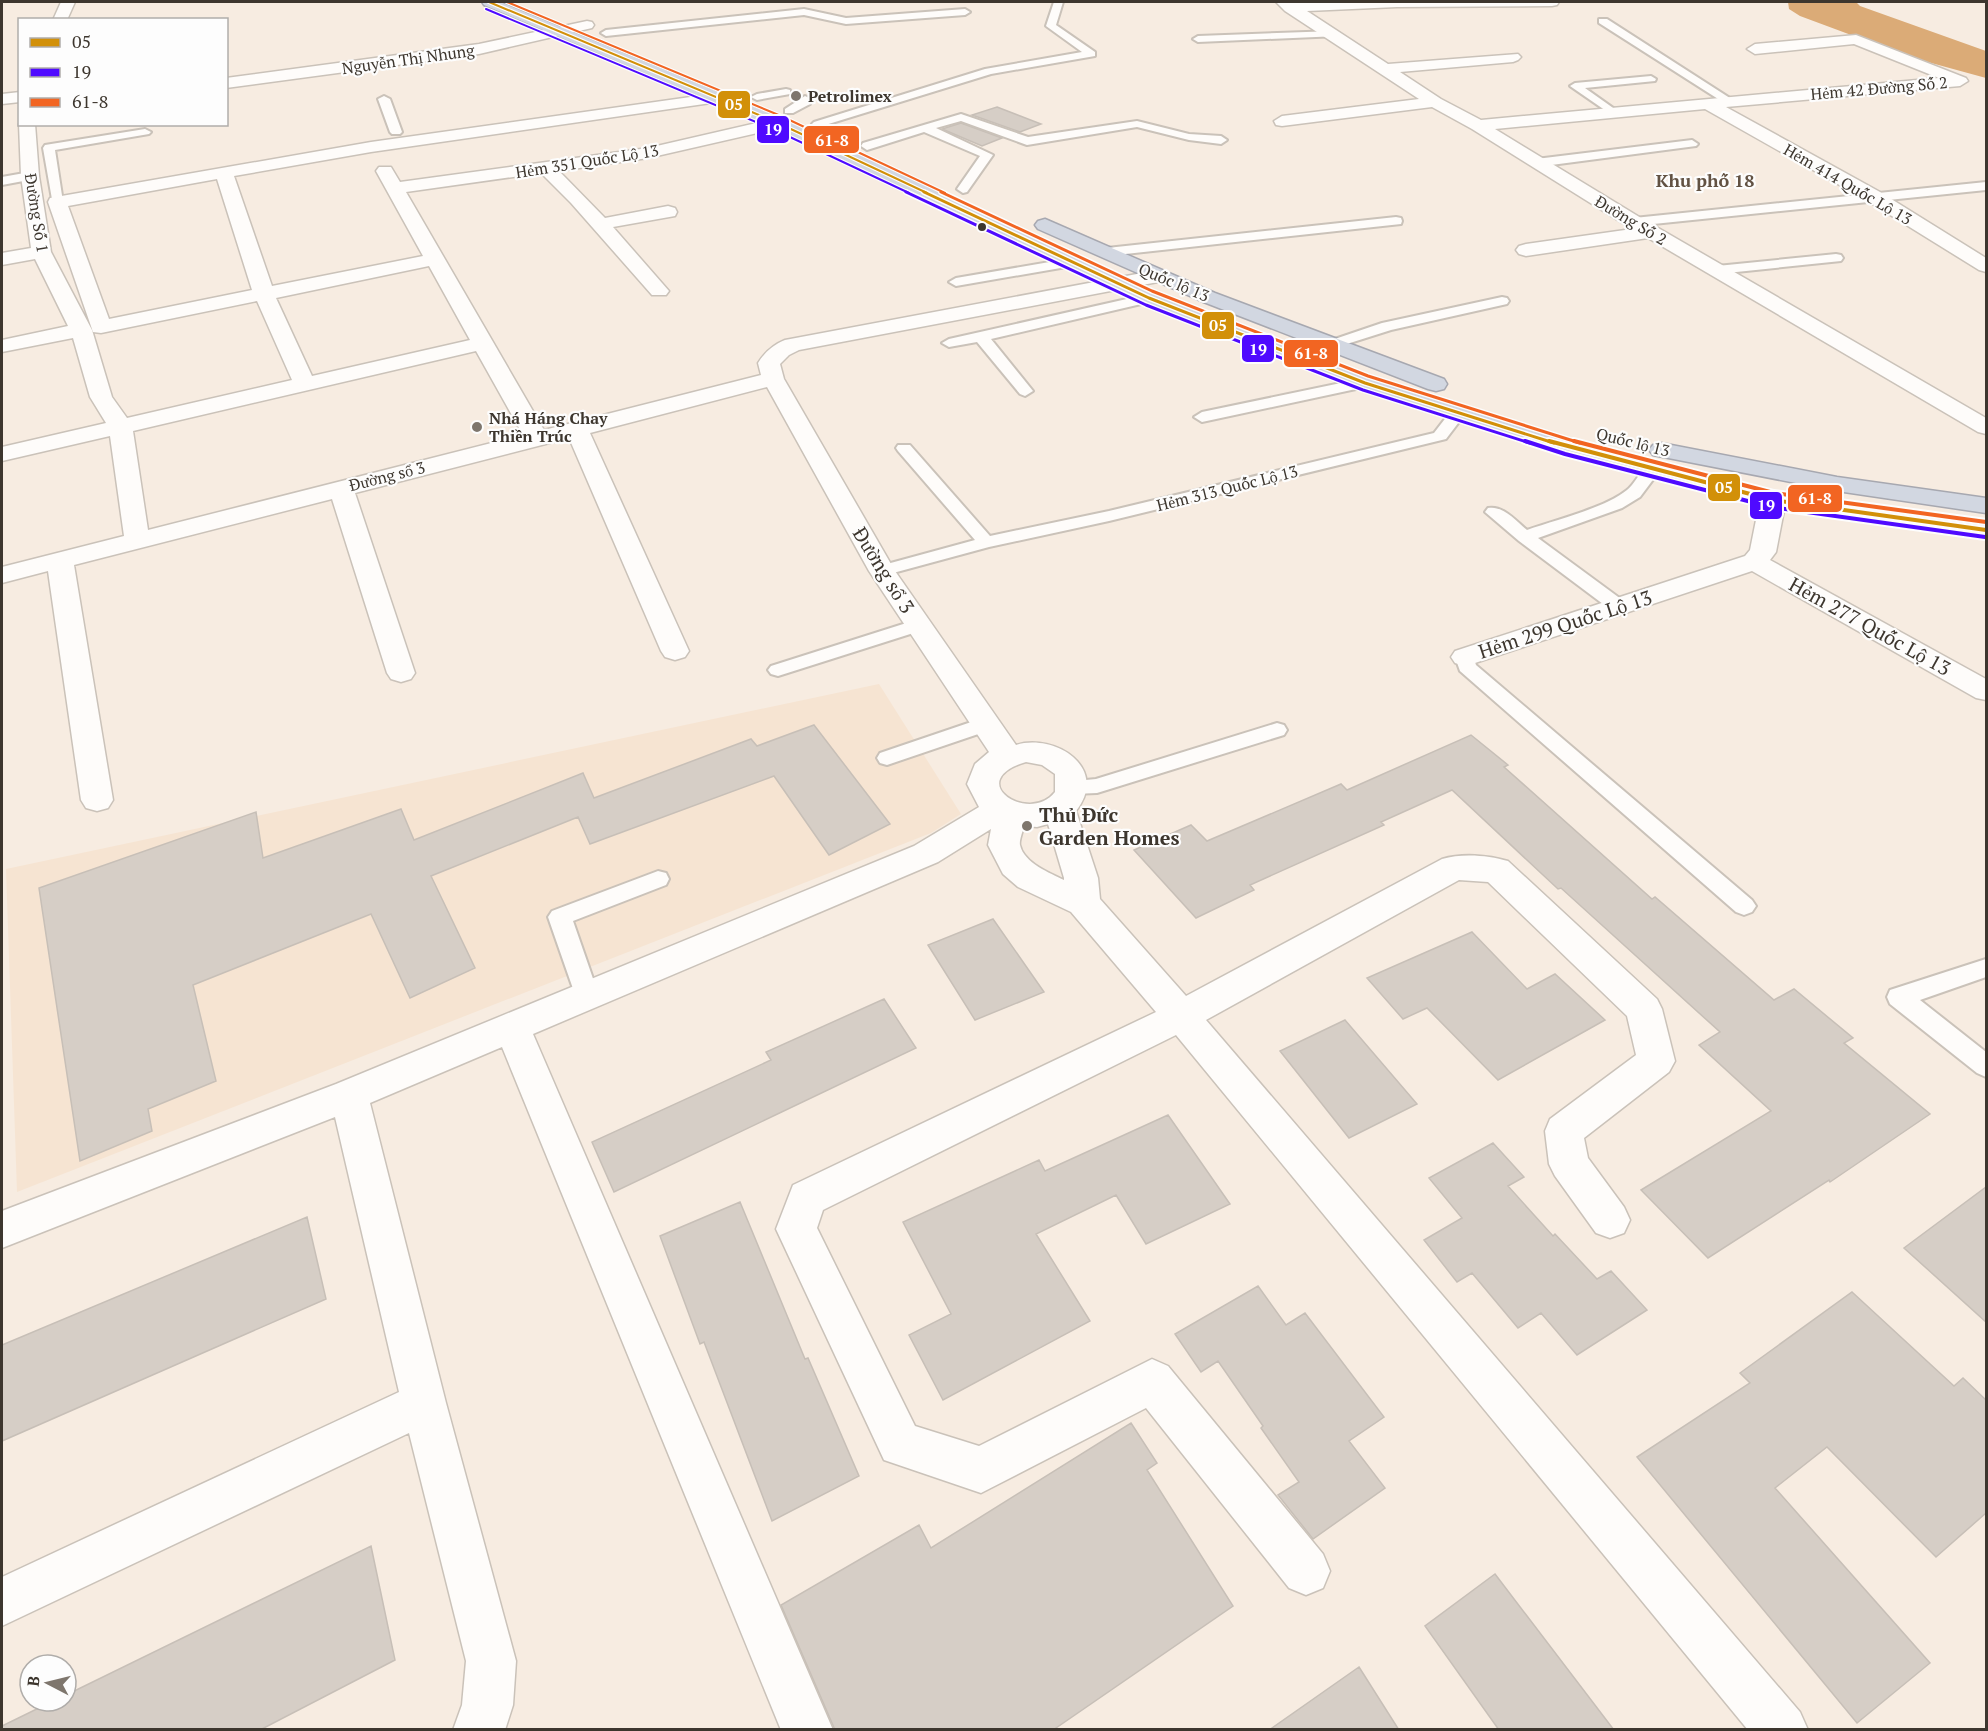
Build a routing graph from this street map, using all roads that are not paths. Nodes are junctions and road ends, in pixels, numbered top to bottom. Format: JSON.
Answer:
{"nodes":[{"id":1,"x":68,"y":2,"type":"edge"},
{"id":2,"x":489,"y":2,"type":"edge"},
{"id":3,"x":532,"y":2,"type":"edge"},
{"id":4,"x":1058,"y":2,"type":"edge"},
{"id":5,"x":1538,"y":2,"type":"edge"},
{"id":6,"x":1552,"y":2,"type":"edge"},
{"id":7,"x":1287,"y":5,"type":"edge"},
{"id":8,"x":965,"y":12,"type":"dead end"},
{"id":9,"x":61,"y":18,"type":"edge"},
{"id":10,"x":1603,"y":21,"type":"dead end"},
{"id":11,"x":540,"y":23,"type":"junction"},
{"id":12,"x":564,"y":24,"type":"junction"},
{"id":13,"x":606,"y":33,"type":"junction"},
{"id":14,"x":1335,"y":34,"type":"junction"},
{"id":15,"x":1198,"y":39,"type":"dead end"},
{"id":16,"x":1755,"y":49,"type":"dead end"},
{"id":17,"x":1512,"y":57,"type":"dead end"},
{"id":18,"x":1384,"y":69,"type":"junction"},
{"id":19,"x":228,"y":71,"type":"edge"},
{"id":20,"x":1651,"y":80,"type":"dead end"},
{"id":21,"x":228,"y":83,"type":"edge"},
{"id":22,"x":786,"y":92,"type":"dead end"},
{"id":23,"x":18,"y":97,"type":"edge"},
{"id":24,"x":757,"y":97,"type":"junction"},
{"id":25,"x":719,"y":98,"type":"junction"},
{"id":26,"x":2,"y":99,"type":"edge"},
{"id":27,"x":384,"y":99,"type":"dead end"},
{"id":28,"x":805,"y":99,"type":"dead end"},
{"id":29,"x":1435,"y":102,"type":"junction"},
{"id":30,"x":1730,"y":102,"type":"junction"},
{"id":31,"x":1708,"y":104,"type":"junction"},
{"id":32,"x":18,"y":111,"type":"edge"},
{"id":33,"x":1612,"y":112,"type":"junction"},
{"id":34,"x":2,"y":113,"type":"edge"},
{"id":35,"x":783,"y":117,"type":"junction"},
{"id":36,"x":1282,"y":121,"type":"dead end"},
{"id":37,"x":818,"y":124,"type":"junction"},
{"id":38,"x":1478,"y":124,"type":"junction"},
{"id":39,"x":27,"y":126,"type":"edge"},
{"id":40,"x":925,"y":128,"type":"junction"},
{"id":41,"x":145,"y":132,"type":"dead end"},
{"id":42,"x":398,"y":138,"type":"junction"},
{"id":43,"x":1221,"y":140,"type":"dead end"},
{"id":44,"x":1027,"y":141,"type":"junction"},
{"id":45,"x":1692,"y":144,"type":"dead end"},
{"id":46,"x":867,"y":146,"type":"junction"},
{"id":47,"x":371,"y":147,"type":"junction"},
{"id":48,"x":997,"y":151,"type":"junction"},
{"id":49,"x":1536,"y":163,"type":"junction"},
{"id":50,"x":546,"y":168,"type":"junction"},
{"id":51,"x":224,"y":173,"type":"junction"},
{"id":52,"x":30,"y":176,"type":"junction"},
{"id":53,"x":2,"y":181,"type":"edge"},
{"id":54,"x":1986,"y":186,"type":"edge"},
{"id":55,"x":395,"y":188,"type":"junction"},
{"id":56,"x":963,"y":189,"type":"junction"},
{"id":57,"x":1873,"y":196,"type":"junction"},
{"id":58,"x":57,"y":202,"type":"junction"},
{"id":59,"x":669,"y":212,"type":"dead end"},
{"id":60,"x":1396,"y":221,"type":"dead end"},
{"id":61,"x":1634,"y":222,"type":"junction"},
{"id":62,"x":600,"y":224,"type":"junction"},
{"id":63,"x":1651,"y":232,"type":"junction"},
{"id":64,"x":1526,"y":250,"type":"dead end"},
{"id":65,"x":41,"y":252,"type":"junction"},
{"id":66,"x":1107,"y":252,"type":"junction"},
{"id":67,"x":1836,"y":258,"type":"dead end"},
{"id":68,"x":2,"y":259,"type":"edge"},
{"id":69,"x":436,"y":259,"type":"junction"},
{"id":70,"x":1073,"y":262,"type":"junction"},
{"id":71,"x":1986,"y":266,"type":"edge"},
{"id":72,"x":1718,"y":270,"type":"junction"},
{"id":73,"x":1158,"y":276,"type":"junction"},
{"id":74,"x":956,"y":282,"type":"dead end"},
{"id":75,"x":1120,"y":285,"type":"junction"},
{"id":76,"x":659,"y":291,"type":"dead end"},
{"id":77,"x":264,"y":294,"type":"junction"},
{"id":78,"x":1149,"y":298,"type":"junction"},
{"id":79,"x":1502,"y":301,"type":"dead end"},
{"id":80,"x":81,"y":330,"type":"junction"},
{"id":81,"x":981,"y":337,"type":"junction"},
{"id":82,"x":484,"y":343,"type":"junction"},
{"id":83,"x":949,"y":343,"type":"dead end"},
{"id":84,"x":1331,"y":345,"type":"junction"},
{"id":85,"x":2,"y":346,"type":"edge"},
{"id":86,"x":773,"y":379,"type":"junction"},
{"id":87,"x":1365,"y":383,"type":"junction"},
{"id":88,"x":305,"y":384,"type":"junction"},
{"id":89,"x":1024,"y":391,"type":"dead end"},
{"id":90,"x":1457,"y":414,"type":"junction"},
{"id":91,"x":1202,"y":417,"type":"dead end"},
{"id":92,"x":120,"y":426,"type":"junction"},
{"id":93,"x":1986,"y":427,"type":"edge"},
{"id":94,"x":577,"y":429,"type":"junction"},
{"id":95,"x":537,"y":439,"type":"junction"},
{"id":96,"x":904,"y":448,"type":"dead end"},
{"id":97,"x":2,"y":454,"type":"edge"},
{"id":98,"x":1653,"y":469,"type":"junction"},
{"id":99,"x":341,"y":488,"type":"junction"},
{"id":100,"x":1773,"y":500,"type":"junction"},
{"id":101,"x":1986,"y":506,"type":"edge"},
{"id":102,"x":1494,"y":512,"type":"dead end"},
{"id":103,"x":1986,"y":530,"type":"edge"},
{"id":104,"x":1525,"y":537,"type":"junction"},
{"id":105,"x":137,"y":540,"type":"junction"},
{"id":106,"x":986,"y":542,"type":"junction"},
{"id":107,"x":60,"y":560,"type":"junction"},
{"id":108,"x":1754,"y":562,"type":"junction"},
{"id":109,"x":882,"y":571,"type":"junction"},
{"id":110,"x":2,"y":575,"type":"edge"},
{"id":111,"x":1618,"y":606,"type":"junction"},
{"id":112,"x":919,"y":625,"type":"junction"},
{"id":113,"x":675,"y":651,"type":"dead end"},
{"id":114,"x":1465,"y":657,"type":"joint"},
{"id":115,"x":778,"y":670,"type":"dead end"},
{"id":116,"x":400,"y":673,"type":"dead end"},
{"id":117,"x":1986,"y":691,"type":"edge"},
{"id":118,"x":986,"y":724,"type":"junction"},
{"id":119,"x":1277,"y":730,"type":"dead end"},
{"id":120,"x":1007,"y":755,"type":"junction"},
{"id":121,"x":887,"y":758,"type":"dead end"},
{"id":122,"x":1066,"y":797,"type":"junction"},
{"id":123,"x":97,"y":800,"type":"dead end"},
{"id":124,"x":1005,"y":811,"type":"junction"},
{"id":125,"x":658,"y":879,"type":"dead end"},
{"id":126,"x":1083,"y":903,"type":"junction"},
{"id":127,"x":1744,"y":906,"type":"dead end"},
{"id":128,"x":1986,"y":968,"type":"edge"},
{"id":129,"x":587,"y":996,"type":"junction"},
{"id":130,"x":1181,"y":1016,"type":"junction"},
{"id":131,"x":512,"y":1027,"type":"junction"},
{"id":132,"x":1986,"y":1066,"type":"edge"},
{"id":133,"x":349,"y":1095,"type":"junction"},
{"id":134,"x":1610,"y":1220,"type":"dead end"},
{"id":135,"x":2,"y":1229,"type":"edge"},
{"id":136,"x":424,"y":1403,"type":"junction"},
{"id":137,"x":1306,"y":1571,"type":"dead end"},
{"id":138,"x":2,"y":1602,"type":"edge"},
{"id":139,"x":479,"y":1730,"type":"edge"},
{"id":140,"x":807,"y":1730,"type":"edge"},
{"id":141,"x":1782,"y":1730,"type":"edge"}],
"edges":[{"from":1,"to":9,"type":"street"},
{"from":2,"to":11,"type":"highway","name":"Quốc lộ 13"},
{"from":3,"to":12,"type":"highway","name":"Quốc lộ 13"},
{"from":4,"to":37,"type":"lane"},
{"from":5,"to":6,"type":"street"},
{"from":5,"to":7,"type":"street"},
{"from":7,"to":14,"type":"street","name":"Đường Số 2"},
{"from":8,"to":13,"type":"lane"},
{"from":10,"to":30,"type":"lane"},
{"from":11,"to":12,"type":"highway","name":"Quốc lộ 13"},
{"from":11,"to":19,"type":"street","name":"Nguyễn Thị Nhung"},
{"from":12,"to":13,"type":"highway","name":"Quốc lộ 13"},
{"from":12,"to":21,"type":"street","name":"Nguyễn Thị Nhung"},
{"from":12,"to":25,"type":"highway","name":"Quốc lộ 13"},
{"from":13,"to":24,"type":"highway","name":"Quốc lộ 13"},
{"from":14,"to":15,"type":"lane"},
{"from":14,"to":18,"type":"street","name":"Đường Số 2"},
{"from":16,"to":30,"type":"street","name":"Hẻm 42 Đường Số 2"},
{"from":17,"to":18,"type":"street"},
{"from":18,"to":29,"type":"street","name":"Đường Số 2"},
{"from":20,"to":33,"type":"lane"},
{"from":22,"to":24,"type":"lane"},
{"from":23,"to":26,"type":"street"},
{"from":24,"to":35,"type":"highway","name":"Quốc lộ 13"},
{"from":25,"to":35,"type":"highway","name":"Quốc lộ 13"},
{"from":25,"to":42,"type":"street"},
{"from":27,"to":42,"type":"lane"},
{"from":28,"to":35,"type":"lane"},
{"from":29,"to":36,"type":"street"},
{"from":29,"to":38,"type":"street","name":"Đường Số 2"},
{"from":30,"to":31,"type":"street","name":"Hẻm 42 Đường Số 2"},
{"from":31,"to":33,"type":"street","name":"Hẻm 42 Đường Số 2"},
{"from":31,"to":57,"type":"street","name":"Hẻm 414 Quốc Lộ 13"},
{"from":32,"to":34,"type":"street"},
{"from":33,"to":38,"type":"street","name":"Hẻm 42 Đường Số 2"},
{"from":35,"to":37,"type":"highway","name":"Quốc lộ 13"},
{"from":35,"to":50,"type":"street","name":"Hẻm 351 Quốc Lộ 13"},
{"from":35,"to":70,"type":"highway","name":"Quốc lộ 13"},
{"from":37,"to":46,"type":"highway","name":"Quốc lộ 13"},
{"from":38,"to":49,"type":"street","name":"Đường Số 2"},
{"from":39,"to":52,"type":"street","name":"Đường Số 1"},
{"from":40,"to":44,"type":"lane"},
{"from":40,"to":46,"type":"lane"},
{"from":40,"to":48,"type":"lane"},
{"from":41,"to":58,"type":"lane"},
{"from":42,"to":47,"type":"street"},
{"from":43,"to":44,"type":"lane"},
{"from":44,"to":48,"type":"lane"},
{"from":45,"to":49,"type":"lane"},
{"from":46,"to":56,"type":"highway","name":"Quốc lộ 13"},
{"from":47,"to":51,"type":"street"},
{"from":47,"to":55,"type":"street"},
{"from":48,"to":56,"type":"lane"},
{"from":49,"to":61,"type":"street","name":"Đường Số 2"},
{"from":50,"to":55,"type":"street","name":"Hẻm 351 Quốc Lộ 13"},
{"from":50,"to":62,"type":"street"},
{"from":51,"to":58,"type":"street"},
{"from":51,"to":77,"type":"street"},
{"from":52,"to":53,"type":"lane"},
{"from":52,"to":65,"type":"street","name":"Đường Số 1"},
{"from":54,"to":57,"type":"lane"},
{"from":55,"to":69,"type":"street"},
{"from":56,"to":66,"type":"highway","name":"Quốc lộ 13"},
{"from":57,"to":61,"type":"lane"},
{"from":57,"to":71,"type":"street","name":"Hẻm 414 Quốc Lộ 13"},
{"from":58,"to":77,"type":"street"},
{"from":59,"to":62,"type":"street"},
{"from":60,"to":66,"type":"lane"},
{"from":61,"to":63,"type":"street","name":"Đường Số 2"},
{"from":62,"to":76,"type":"street"},
{"from":63,"to":64,"type":"street"},
{"from":63,"to":72,"type":"street","name":"Đường Số 2"},
{"from":65,"to":68,"type":"street"},
{"from":65,"to":80,"type":"street","name":"Đường Số 1"},
{"from":66,"to":73,"type":"highway","name":"Quốc lộ 13"},
{"from":67,"to":72,"type":"lane"},
{"from":69,"to":77,"type":"street"},
{"from":69,"to":82,"type":"street"},
{"from":70,"to":74,"type":"lane"},
{"from":70,"to":75,"type":"highway","name":"Quốc lộ 13"},
{"from":72,"to":93,"type":"street","name":"Đường Số 2"},
{"from":73,"to":75,"type":"street"},
{"from":73,"to":84,"type":"highway","name":"Quốc lộ 13"},
{"from":75,"to":78,"type":"highway","name":"Quốc lộ 13"},
{"from":75,"to":86,"type":"street"},
{"from":77,"to":88,"type":"street"},
{"from":78,"to":81,"type":"lane"},
{"from":78,"to":87,"type":"highway","name":"Quốc lộ 13"},
{"from":79,"to":84,"type":"lane"},
{"from":80,"to":85,"type":"street"},
{"from":80,"to":92,"type":"street","name":"Đường Số 1"},
{"from":81,"to":83,"type":"lane"},
{"from":81,"to":89,"type":"lane"},
{"from":82,"to":88,"type":"street"},
{"from":82,"to":95,"type":"street"},
{"from":84,"to":101,"type":"highway","name":"Quốc lộ 13"},
{"from":86,"to":94,"type":"street","name":"Đường sổ 3"},
{"from":86,"to":109,"type":"street","name":"Đường sổ 3"},
{"from":87,"to":90,"type":"highway","name":"Quốc lộ 13"},
{"from":87,"to":91,"type":"lane"},
{"from":88,"to":92,"type":"street"},
{"from":90,"to":98,"type":"highway","name":"Quốc lộ 13"},
{"from":90,"to":106,"type":"lane","name":"Hẻm 313 Quốc Lộ 13"},
{"from":92,"to":97,"type":"street"},
{"from":92,"to":105,"type":"street"},
{"from":94,"to":95,"type":"street","name":"Đường sổ 3"},
{"from":94,"to":113,"type":"street"},
{"from":95,"to":99,"type":"street","name":"Đường sổ 3"},
{"from":96,"to":106,"type":"lane"},
{"from":98,"to":100,"type":"highway","name":"Quốc lộ 13"},
{"from":98,"to":104,"type":"lane"},
{"from":99,"to":105,"type":"street","name":"Đường sổ 3"},
{"from":99,"to":116,"type":"street"},
{"from":100,"to":103,"type":"highway","name":"Quốc lộ 13"},
{"from":100,"to":108,"type":"street"},
{"from":102,"to":104,"type":"lane"},
{"from":104,"to":111,"type":"lane"},
{"from":105,"to":107,"type":"street","name":"Đường sổ 3"},
{"from":106,"to":109,"type":"lane","name":"Hẻm 313 Quốc Lộ 13"},
{"from":107,"to":110,"type":"street","name":"Đường sổ 3"},
{"from":107,"to":123,"type":"street"},
{"from":108,"to":111,"type":"street","name":"Hẻm 299 Quốc Lộ 13"},
{"from":108,"to":117,"type":"street","name":"Hẻm 277 Quốc Lộ 13"},
{"from":109,"to":112,"type":"street","name":"Đường sổ 3"},
{"from":111,"to":114,"type":"street","name":"Hẻm 299 Quốc Lộ 13"},
{"from":112,"to":115,"type":"lane"},
{"from":112,"to":118,"type":"street","name":"Đường sổ 3"},
{"from":114,"to":127,"type":"lane","name":"Hẻm 299 Quốc Lộ 13"},
{"from":118,"to":120,"type":"street","name":"Đường sổ 3"},
{"from":118,"to":121,"type":"lane"},
{"from":119,"to":122,"type":"lane"},
{"from":120,"to":122,"type":"street"},
{"from":120,"to":124,"type":"street"},
{"from":122,"to":124,"type":"street"},
{"from":122,"to":126,"type":"street"},
{"from":124,"to":126,"type":"street"},
{"from":124,"to":129,"type":"street"},
{"from":125,"to":129,"type":"lane"},
{"from":126,"to":130,"type":"street"},
{"from":128,"to":132,"type":"lane"},
{"from":129,"to":131,"type":"street"},
{"from":130,"to":134,"type":"street"},
{"from":130,"to":137,"type":"street"},
{"from":130,"to":141,"type":"street"},
{"from":131,"to":133,"type":"street"},
{"from":131,"to":140,"type":"street"},
{"from":133,"to":135,"type":"street"},
{"from":133,"to":136,"type":"street"},
{"from":136,"to":138,"type":"street"},
{"from":136,"to":139,"type":"street"}]}
